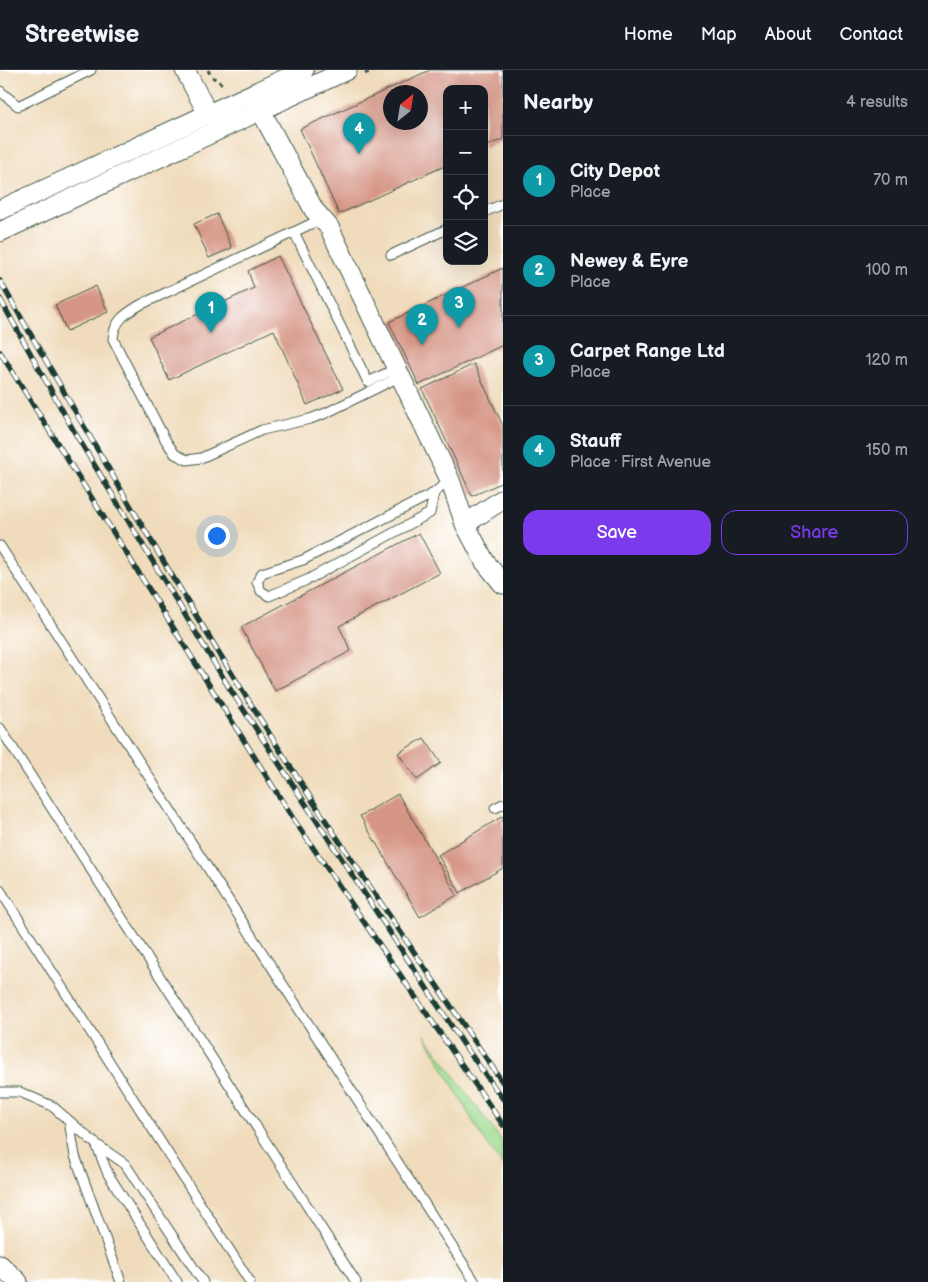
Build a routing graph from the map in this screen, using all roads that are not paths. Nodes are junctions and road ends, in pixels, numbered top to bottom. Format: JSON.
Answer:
{"nodes":[{"id":1,"x":90,"y":70,"type":"edge"},
{"id":2,"x":185,"y":70,"type":"edge"},
{"id":3,"x":304,"y":70,"type":"edge"},
{"id":4,"x":347,"y":70,"type":"edge"},
{"id":5,"x":0,"y":91,"type":"edge"},
{"id":6,"x":261,"y":111,"type":"junction"},
{"id":7,"x":208,"y":114,"type":"junction"},
{"id":8,"x":227,"y":126,"type":"junction"},
{"id":9,"x":503,"y":204,"type":"edge"},
{"id":10,"x":0,"y":210,"type":"edge"},
{"id":11,"x":488,"y":210,"type":"edge"},
{"id":12,"x":321,"y":219,"type":"junction"},
{"id":13,"x":443,"y":231,"type":"edge"},
{"id":14,"x":0,"y":232,"type":"edge"},
{"id":15,"x":294,"y":232,"type":"junction"},
{"id":16,"x":391,"y":255,"type":"dead end"},
{"id":17,"x":399,"y":372,"type":"junction"},
{"id":18,"x":450,"y":480,"type":"junction"},
{"id":19,"x":434,"y":493,"type":"junction"},
{"id":20,"x":503,"y":499,"type":"edge"},
{"id":21,"x":465,"y":524,"type":"junction"},
{"id":22,"x":0,"y":546,"type":"edge"},
{"id":23,"x":503,"y":584,"type":"edge"},
{"id":24,"x":0,"y":728,"type":"edge"},
{"id":25,"x":0,"y":890,"type":"edge"},
{"id":26,"x":0,"y":1092,"type":"edge"},
{"id":27,"x":69,"y":1122,"type":"junction"},
{"id":28,"x":96,"y":1144,"type":"junction"},
{"id":29,"x":0,"y":1265,"type":"edge"},
{"id":30,"x":18,"y":1282,"type":"edge"},
{"id":31,"x":121,"y":1282,"type":"edge"},
{"id":32,"x":177,"y":1282,"type":"edge"},
{"id":33,"x":204,"y":1282,"type":"edge"},
{"id":34,"x":250,"y":1282,"type":"edge"},
{"id":35,"x":356,"y":1282,"type":"edge"},
{"id":36,"x":475,"y":1282,"type":"edge"}],
"edges":[{"from":1,"to":5,"type":"lane"},
{"from":2,"to":7,"type":"street"},
{"from":3,"to":7,"type":"street"},
{"from":4,"to":6,"type":"street"},
{"from":6,"to":8,"type":"street"},
{"from":6,"to":12,"type":"street"},
{"from":7,"to":8,"type":"street"},
{"from":7,"to":10,"type":"street"},
{"from":8,"to":14,"type":"street"},
{"from":9,"to":11,"type":"lane"},
{"from":12,"to":15,"type":"lane"},
{"from":12,"to":17,"type":"street"},
{"from":13,"to":16,"type":"lane"},
{"from":15,"to":17,"type":"lane"},
{"from":15,"to":17,"type":"lane"},
{"from":17,"to":18,"type":"street"},
{"from":18,"to":19,"type":"lane"},
{"from":18,"to":21,"type":"street"},
{"from":19,"to":19,"type":"lane"},
{"from":20,"to":21,"type":"street"},
{"from":21,"to":23,"type":"street"},
{"from":22,"to":36,"type":"lane"},
{"from":24,"to":35,"type":"lane"},
{"from":25,"to":34,"type":"lane"},
{"from":26,"to":27,"type":"lane"},
{"from":27,"to":28,"type":"lane"},
{"from":27,"to":31,"type":"lane"},
{"from":28,"to":32,"type":"lane"},
{"from":28,"to":33,"type":"lane"},
{"from":29,"to":30,"type":"street"}]}
